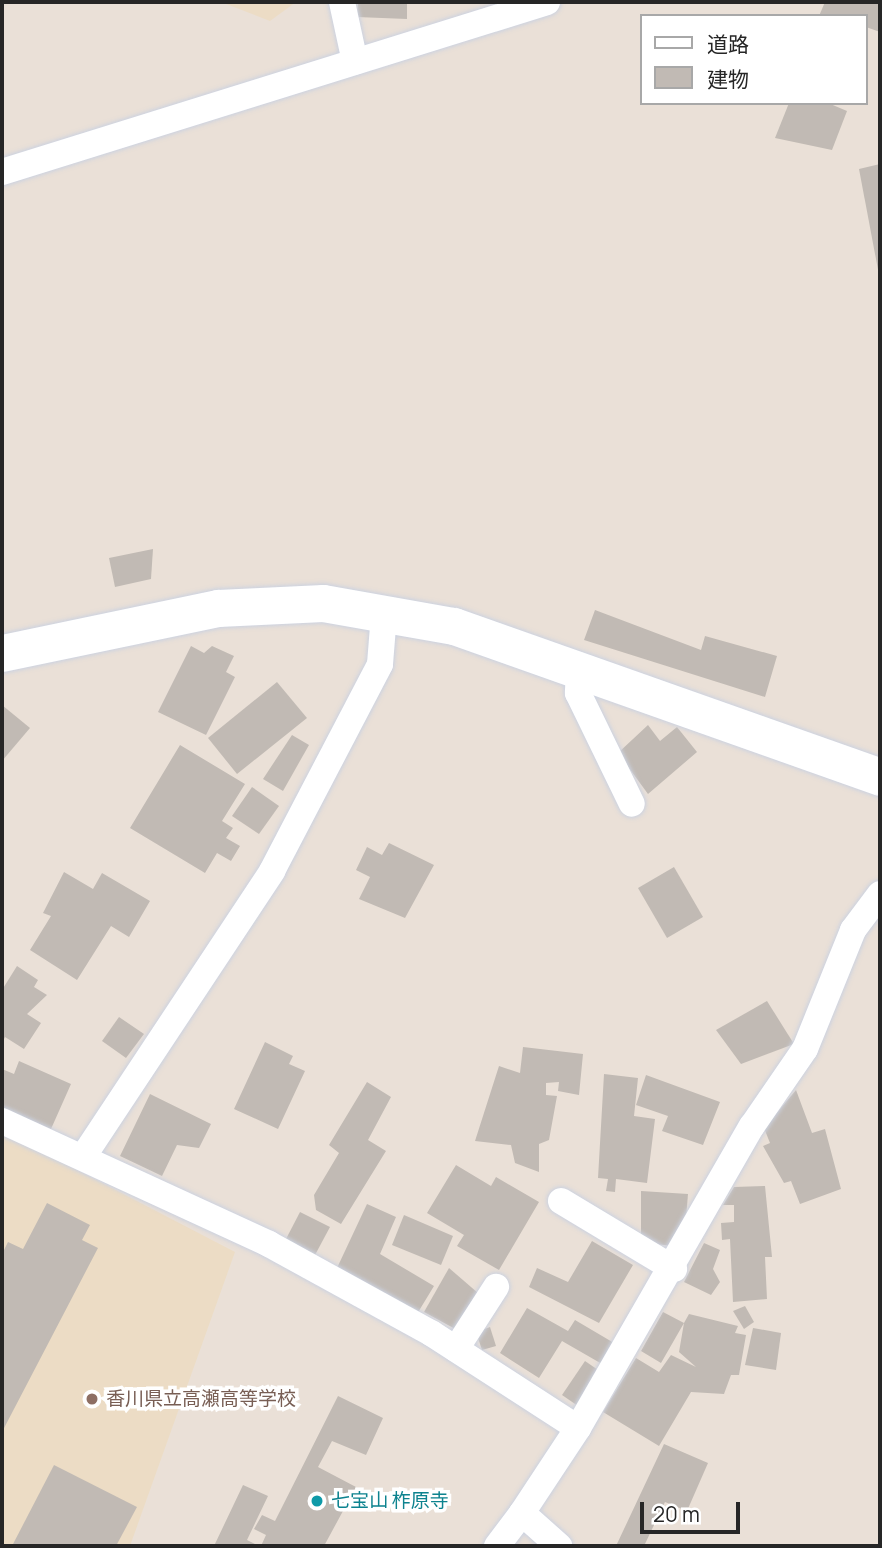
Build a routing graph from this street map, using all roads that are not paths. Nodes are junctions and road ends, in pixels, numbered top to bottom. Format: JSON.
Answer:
{"nodes":[{"id":1,"x":342,"y":2,"type":"edge"},
{"id":2,"x":547,"y":2,"type":"edge"},
{"id":3,"x":355,"y":62,"type":"junction"},
{"id":4,"x":2,"y":172,"type":"edge"},
{"id":5,"x":384,"y":614,"type":"junction"},
{"id":6,"x":2,"y":653,"type":"edge"},
{"id":7,"x":579,"y":671,"type":"junction"},
{"id":8,"x":880,"y":777,"type":"edge"},
{"id":9,"x":632,"y":804,"type":"dead end"},
{"id":10,"x":880,"y":894,"type":"edge"},
{"id":11,"x":2,"y":1121,"type":"edge"},
{"id":12,"x":83,"y":1157,"type":"junction"},
{"id":13,"x":561,"y":1201,"type":"dead end"},
{"id":14,"x":674,"y":1269,"type":"junction"},
{"id":15,"x":496,"y":1287,"type":"dead end"},
{"id":16,"x":456,"y":1349,"type":"junction"},
{"id":17,"x":578,"y":1428,"type":"junction"},
{"id":18,"x":522,"y":1513,"type":"junction"},
{"id":19,"x":496,"y":1546,"type":"edge"},
{"id":20,"x":559,"y":1546,"type":"edge"}],
"edges":[{"from":1,"to":3,"type":"street"},
{"from":2,"to":3,"type":"street"},
{"from":3,"to":4,"type":"street"},
{"from":5,"to":6,"type":"street"},
{"from":5,"to":7,"type":"street"},
{"from":5,"to":12,"type":"street"},
{"from":7,"to":8,"type":"street"},
{"from":7,"to":9,"type":"street"},
{"from":10,"to":14,"type":"street"},
{"from":11,"to":12,"type":"street"},
{"from":12,"to":16,"type":"street"},
{"from":13,"to":14,"type":"street"},
{"from":14,"to":17,"type":"street"},
{"from":15,"to":16,"type":"street"},
{"from":16,"to":17,"type":"street"},
{"from":17,"to":18,"type":"street"},
{"from":18,"to":19,"type":"street"},
{"from":18,"to":20,"type":"street"}]}
